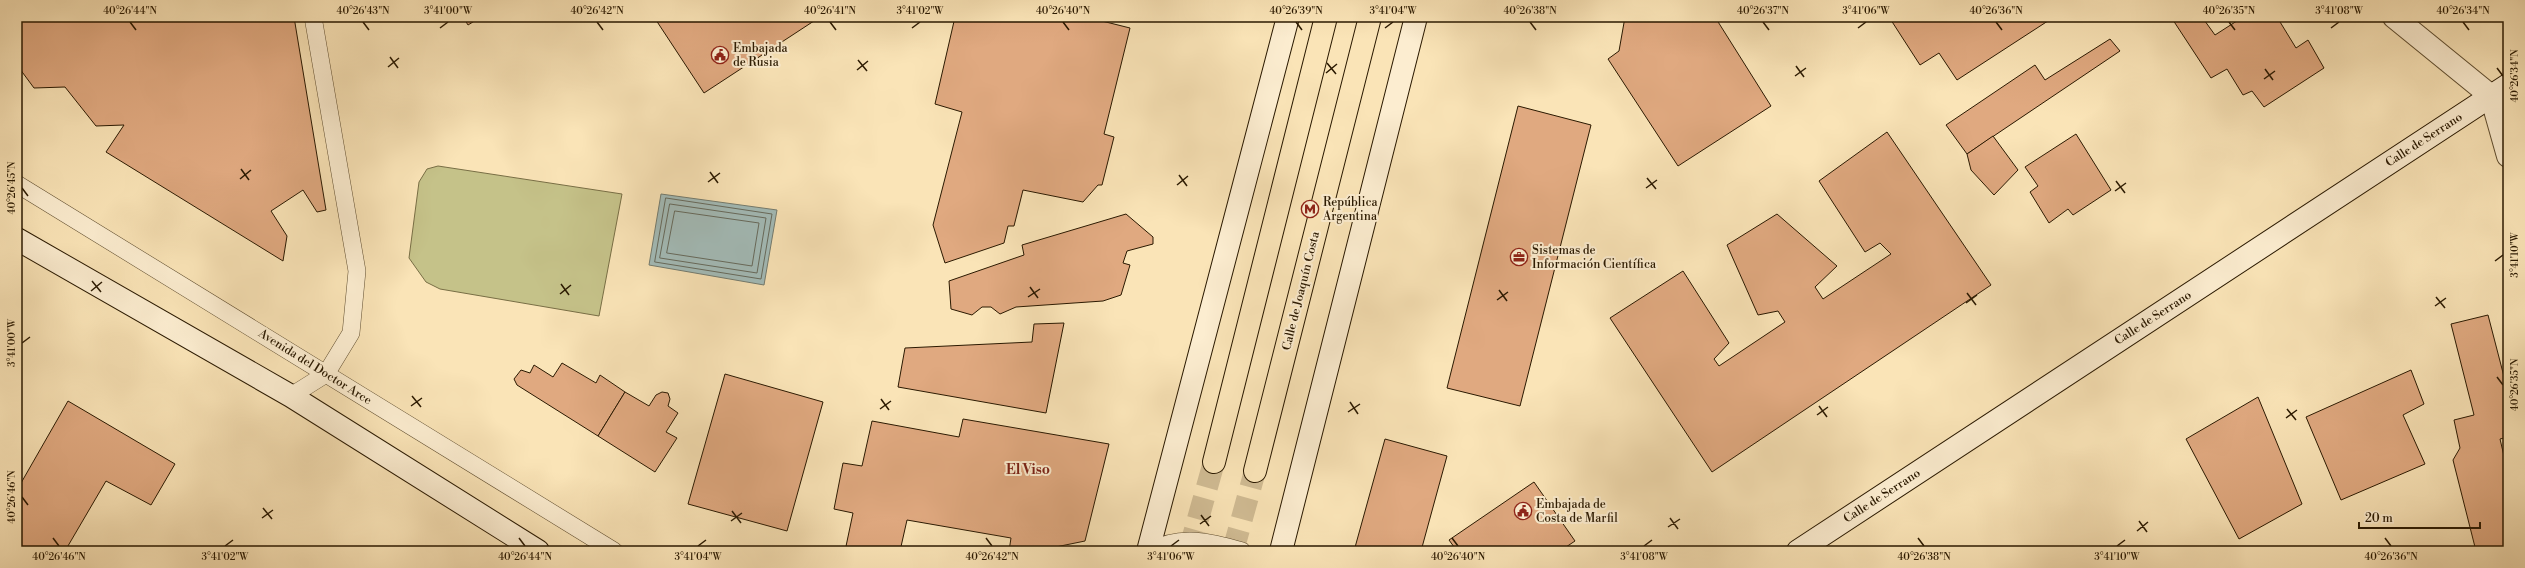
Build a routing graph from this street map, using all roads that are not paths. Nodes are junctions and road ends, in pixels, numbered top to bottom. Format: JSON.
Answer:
{"nodes":[{"id":1,"x":313,"y":17,"type":"edge"},
{"id":2,"x":1288,"y":17,"type":"edge"},
{"id":3,"x":1326,"y":17,"type":"edge"},
{"id":4,"x":1370,"y":17,"type":"edge"},
{"id":5,"x":1416,"y":17,"type":"edge"},
{"id":6,"x":2394,"y":17,"type":"edge"},
{"id":7,"x":2500,"y":91,"type":"edge"},
{"id":8,"x":2508,"y":156,"type":"edge"},
{"id":9,"x":17,"y":184,"type":"edge"},
{"id":10,"x":17,"y":239,"type":"edge"},
{"id":11,"x":326,"y":374,"type":"junction"},
{"id":12,"x":291,"y":396,"type":"junction"},
{"id":13,"x":1214,"y":462,"type":"tunnel mouth"},
{"id":14,"x":1255,"y":471,"type":"tunnel mouth"},
{"id":15,"x":538,"y":551,"type":"edge"},
{"id":16,"x":614,"y":551,"type":"edge"},
{"id":17,"x":1149,"y":551,"type":"edge"},
{"id":18,"x":1242,"y":551,"type":"edge"},
{"id":19,"x":1281,"y":551,"type":"edge"},
{"id":20,"x":1798,"y":551,"type":"edge"}],
"edges":[{"from":1,"to":11,"type":"lane"},
{"from":2,"to":17,"type":"street"},
{"from":3,"to":13,"type":"main road"},
{"from":4,"to":14,"type":"main road","name":"Calle de Joaquín Costa"},
{"from":5,"to":19,"type":"street"},
{"from":6,"to":7,"type":"street"},
{"from":7,"to":8,"type":"street"},
{"from":7,"to":20,"type":"street","name":"Calle de Serrano"},
{"from":9,"to":11,"type":"lane","name":"Avenida del Doctor Arce"},
{"from":10,"to":12,"type":"street"},
{"from":11,"to":12,"type":"lane"},
{"from":11,"to":16,"type":"lane","name":"Avenida del Doctor Arce"},
{"from":12,"to":15,"type":"street"},
{"from":17,"to":18,"type":"lane"}]}
